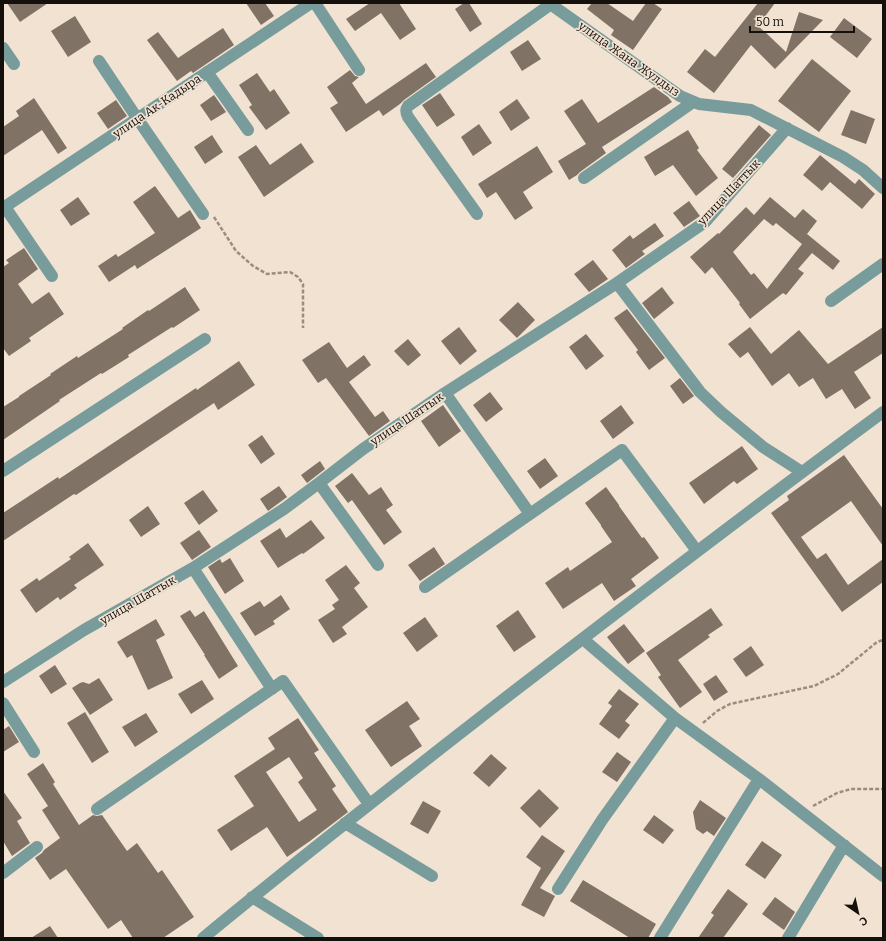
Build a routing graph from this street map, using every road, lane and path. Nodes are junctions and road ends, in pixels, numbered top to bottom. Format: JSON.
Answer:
{"nodes":[{"id":1,"x":310,"y":3,"type":"edge"},
{"id":2,"x":315,"y":3,"type":"edge"},
{"id":3,"x":550,"y":4,"type":"edge"},
{"id":4,"x":3,"y":48,"type":"edge"},
{"id":5,"x":99,"y":61,"type":"dead end"},
{"id":6,"x":14,"y":64,"type":"dead end"},
{"id":7,"x":359,"y":70,"type":"dead end"},
{"id":8,"x":207,"y":72,"type":"junction"},
{"id":9,"x":693,"y":102,"type":"junction"},
{"id":10,"x":137,"y":118,"type":"junction"},
{"id":11,"x":787,"y":128,"type":"junction"},
{"id":12,"x":248,"y":130,"type":"dead end"},
{"id":13,"x":584,"y":178,"type":"dead end"},
{"id":14,"x":883,"y":188,"type":"edge"},
{"id":15,"x":4,"y":208,"type":"edge"},
{"id":16,"x":203,"y":214,"type":"joint"},
{"id":17,"x":477,"y":214,"type":"dead end"},
{"id":18,"x":883,"y":264,"type":"edge"},
{"id":19,"x":52,"y":276,"type":"dead end"},
{"id":20,"x":617,"y":283,"type":"junction"},
{"id":21,"x":831,"y":301,"type":"dead end"},
{"id":22,"x":303,"y":328,"type":"dead end"},
{"id":23,"x":205,"y":339,"type":"dead end"},
{"id":24,"x":446,"y":393,"type":"junction"},
{"id":25,"x":882,"y":415,"type":"edge"},
{"id":26,"x":3,"y":471,"type":"edge"},
{"id":27,"x":802,"y":472,"type":"junction"},
{"id":28,"x":319,"y":483,"type":"junction"},
{"id":29,"x":530,"y":514,"type":"junction"},
{"id":30,"x":697,"y":551,"type":"junction"},
{"id":31,"x":378,"y":565,"type":"dead end"},
{"id":32,"x":193,"y":568,"type":"junction"},
{"id":33,"x":425,"y":587,"type":"dead end"},
{"id":34,"x":583,"y":639,"type":"junction"},
{"id":35,"x":883,"y":640,"type":"edge"},
{"id":36,"x":3,"y":682,"type":"edge"},
{"id":37,"x":272,"y":689,"type":"junction"},
{"id":38,"x":3,"y":703,"type":"edge"},
{"id":39,"x":675,"y":718,"type":"junction"},
{"id":40,"x":694,"y":731,"type":"junction"},
{"id":41,"x":34,"y":752,"type":"dead end"},
{"id":42,"x":759,"y":779,"type":"junction"},
{"id":43,"x":883,"y":789,"type":"edge"},
{"id":44,"x":369,"y":804,"type":"junction"},
{"id":45,"x":97,"y":809,"type":"dead end"},
{"id":46,"x":802,"y":812,"type":"junction"},
{"id":47,"x":345,"y":823,"type":"junction"},
{"id":48,"x":844,"y":845,"type":"junction"},
{"id":49,"x":37,"y":847,"type":"dead end"},
{"id":50,"x":3,"y":873,"type":"edge"},
{"id":51,"x":432,"y":876,"type":"dead end"},
{"id":52,"x":883,"y":876,"type":"edge"},
{"id":53,"x":558,"y":889,"type":"dead end"},
{"id":54,"x":252,"y":897,"type":"junction"},
{"id":55,"x":203,"y":938,"type":"edge"},
{"id":56,"x":318,"y":938,"type":"edge"},
{"id":57,"x":660,"y":938,"type":"edge"},
{"id":58,"x":788,"y":938,"type":"edge"}],
"edges":[{"from":1,"to":8,"type":"street","name":"улица Ак-Кадыра"},
{"from":2,"to":7,"type":"street"},
{"from":3,"to":9,"type":"street","name":"улица Жана Жулдыз"},
{"from":3,"to":17,"type":"street"},
{"from":4,"to":6,"type":"street"},
{"from":5,"to":10,"type":"street"},
{"from":8,"to":10,"type":"street","name":"улица Ак-Кадыра"},
{"from":8,"to":12,"type":"street"},
{"from":9,"to":11,"type":"street","name":"улица Жана Жулдыз"},
{"from":9,"to":13,"type":"street"},
{"from":10,"to":15,"type":"street","name":"улица Ак-Кадыра"},
{"from":10,"to":16,"type":"street"},
{"from":11,"to":14,"type":"street","name":"улица Жана Жулдыз"},
{"from":11,"to":20,"type":"street","name":"улица Шаттык"},
{"from":15,"to":19,"type":"street"},
{"from":16,"to":22,"type":"path"},
{"from":18,"to":21,"type":"street"},
{"from":20,"to":24,"type":"street","name":"улица Шаттык"},
{"from":20,"to":27,"type":"street"},
{"from":23,"to":26,"type":"street"},
{"from":24,"to":28,"type":"street","name":"улица Шаттык"},
{"from":24,"to":29,"type":"street"},
{"from":25,"to":27,"type":"street"},
{"from":27,"to":30,"type":"street"},
{"from":28,"to":31,"type":"street"},
{"from":28,"to":32,"type":"street","name":"улица Шаттык"},
{"from":29,"to":30,"type":"street"},
{"from":29,"to":33,"type":"street"},
{"from":30,"to":34,"type":"street"},
{"from":32,"to":36,"type":"street","name":"улица Шаттык"},
{"from":32,"to":37,"type":"street"},
{"from":34,"to":39,"type":"street"},
{"from":34,"to":44,"type":"street"},
{"from":35,"to":40,"type":"path"},
{"from":37,"to":44,"type":"street"},
{"from":37,"to":45,"type":"street"},
{"from":38,"to":41,"type":"street"},
{"from":39,"to":40,"type":"street"},
{"from":39,"to":53,"type":"street"},
{"from":40,"to":42,"type":"street"},
{"from":42,"to":46,"type":"street"},
{"from":42,"to":57,"type":"street"},
{"from":43,"to":46,"type":"path"},
{"from":44,"to":47,"type":"street"},
{"from":46,"to":48,"type":"street"},
{"from":47,"to":51,"type":"street"},
{"from":47,"to":54,"type":"street"},
{"from":48,"to":52,"type":"street"},
{"from":48,"to":58,"type":"street"},
{"from":49,"to":50,"type":"street"},
{"from":54,"to":55,"type":"street"},
{"from":54,"to":56,"type":"street"}]}
